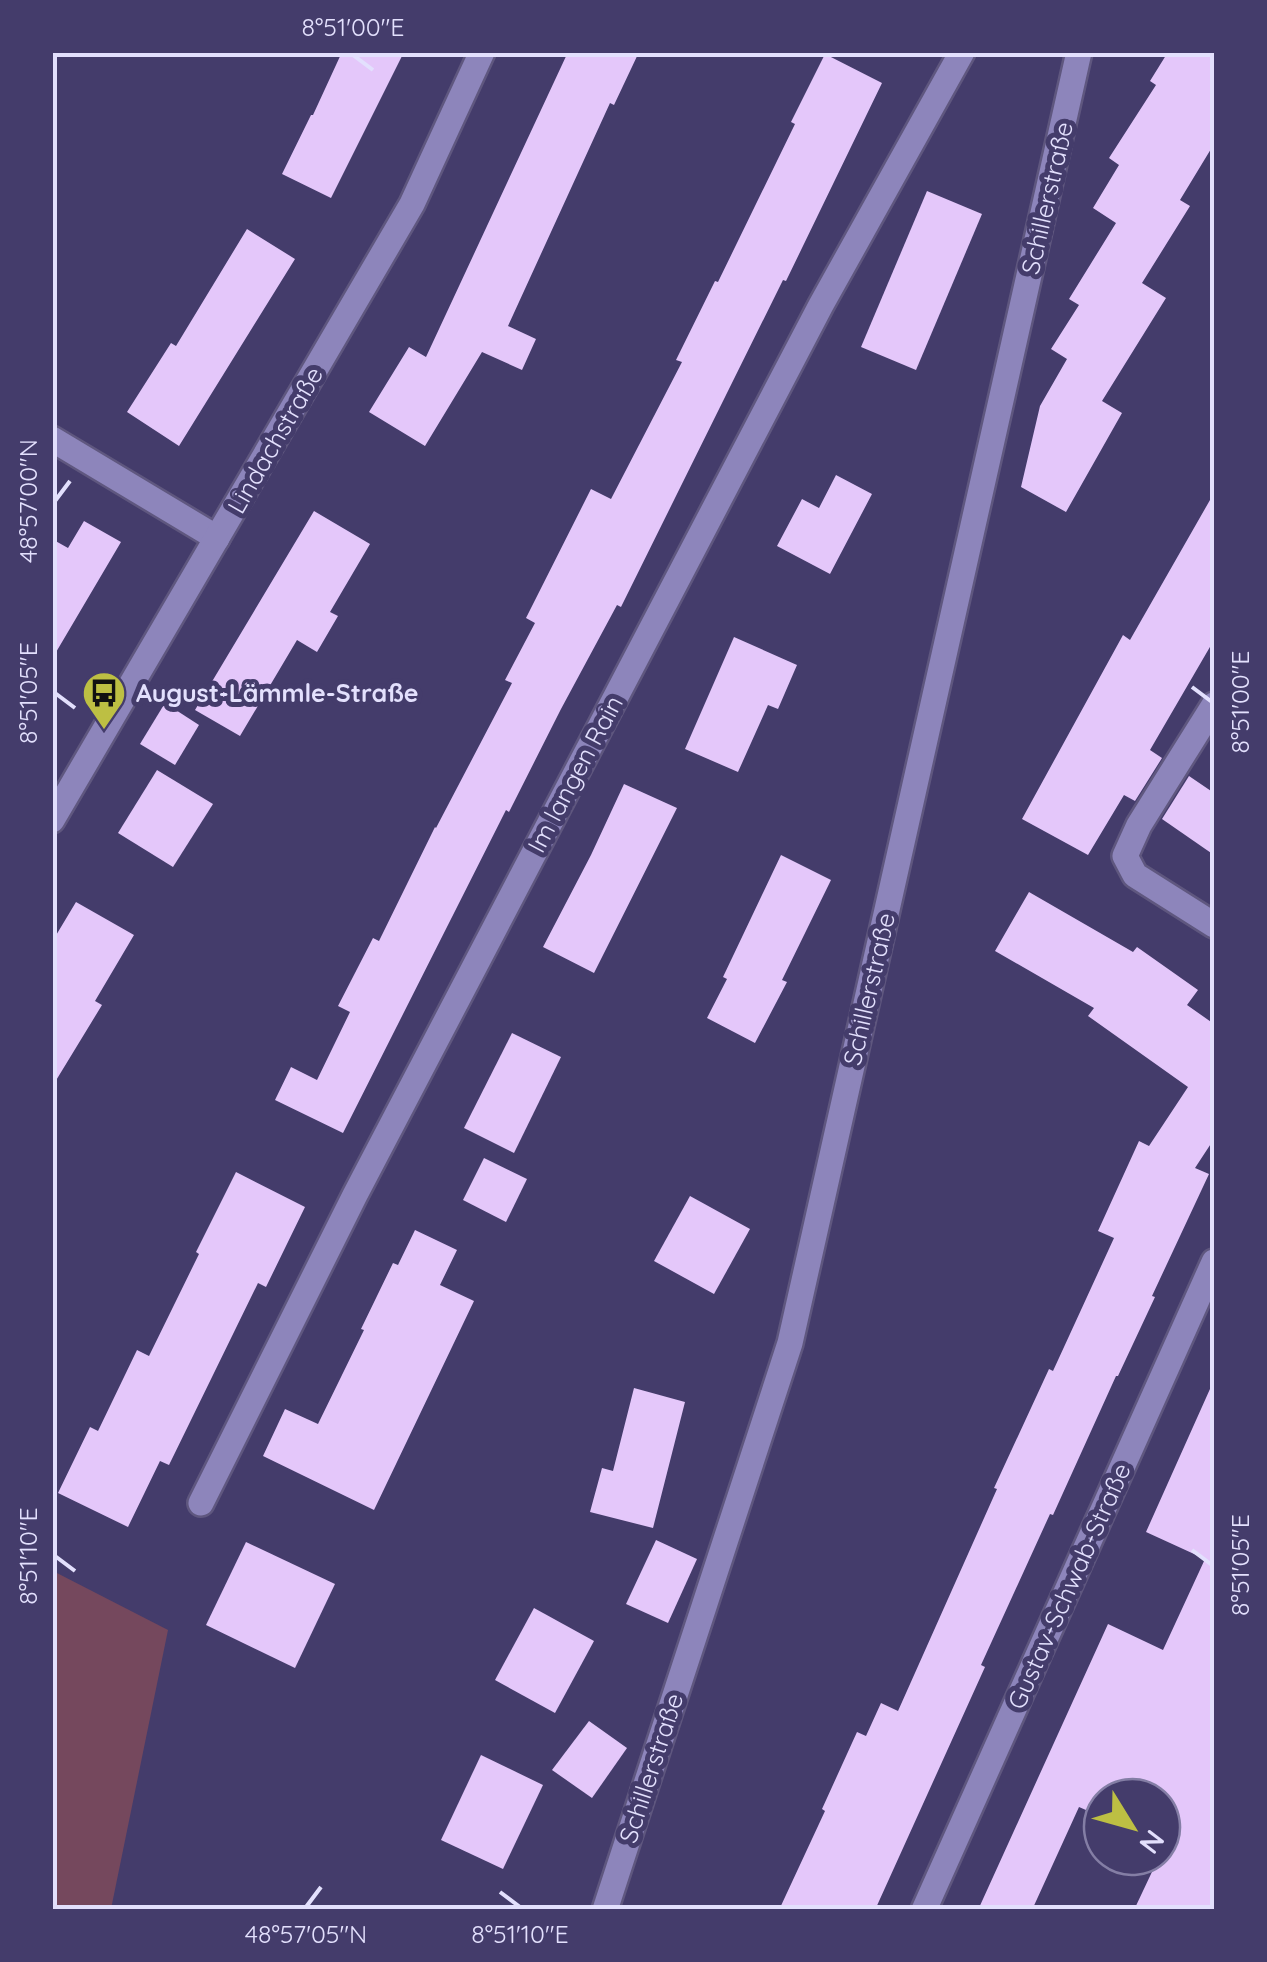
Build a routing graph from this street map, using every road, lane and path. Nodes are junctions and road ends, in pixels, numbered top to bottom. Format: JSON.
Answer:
{"nodes":[{"id":1,"x":482,"y":52,"type":"edge"},
{"id":2,"x":962,"y":52,"type":"edge"},
{"id":3,"x":1079,"y":52,"type":"edge"},
{"id":4,"x":52,"y":439,"type":"edge"},
{"id":5,"x":217,"y":538,"type":"junction"},
{"id":6,"x":1214,"y":705,"type":"edge"},
{"id":7,"x":52,"y":820,"type":"edge"},
{"id":8,"x":1214,"y":925,"type":"edge"},
{"id":9,"x":1214,"y":1262,"type":"edge"},
{"id":10,"x":201,"y":1502,"type":"dead end"},
{"id":11,"x":605,"y":1910,"type":"edge"},
{"id":12,"x":924,"y":1910,"type":"edge"}],
"edges":[{"from":1,"to":5,"type":"street","name":"Lindachstraße"},
{"from":2,"to":10,"type":"street","name":"Im langen Rain"},
{"from":3,"to":11,"type":"street","name":"Schillerstraße"},
{"from":4,"to":5,"type":"street"},
{"from":5,"to":7,"type":"street","name":"Lindachstraße"},
{"from":6,"to":8,"type":"street"},
{"from":9,"to":12,"type":"street","name":"Gustav-Schwab-Straße"}]}
